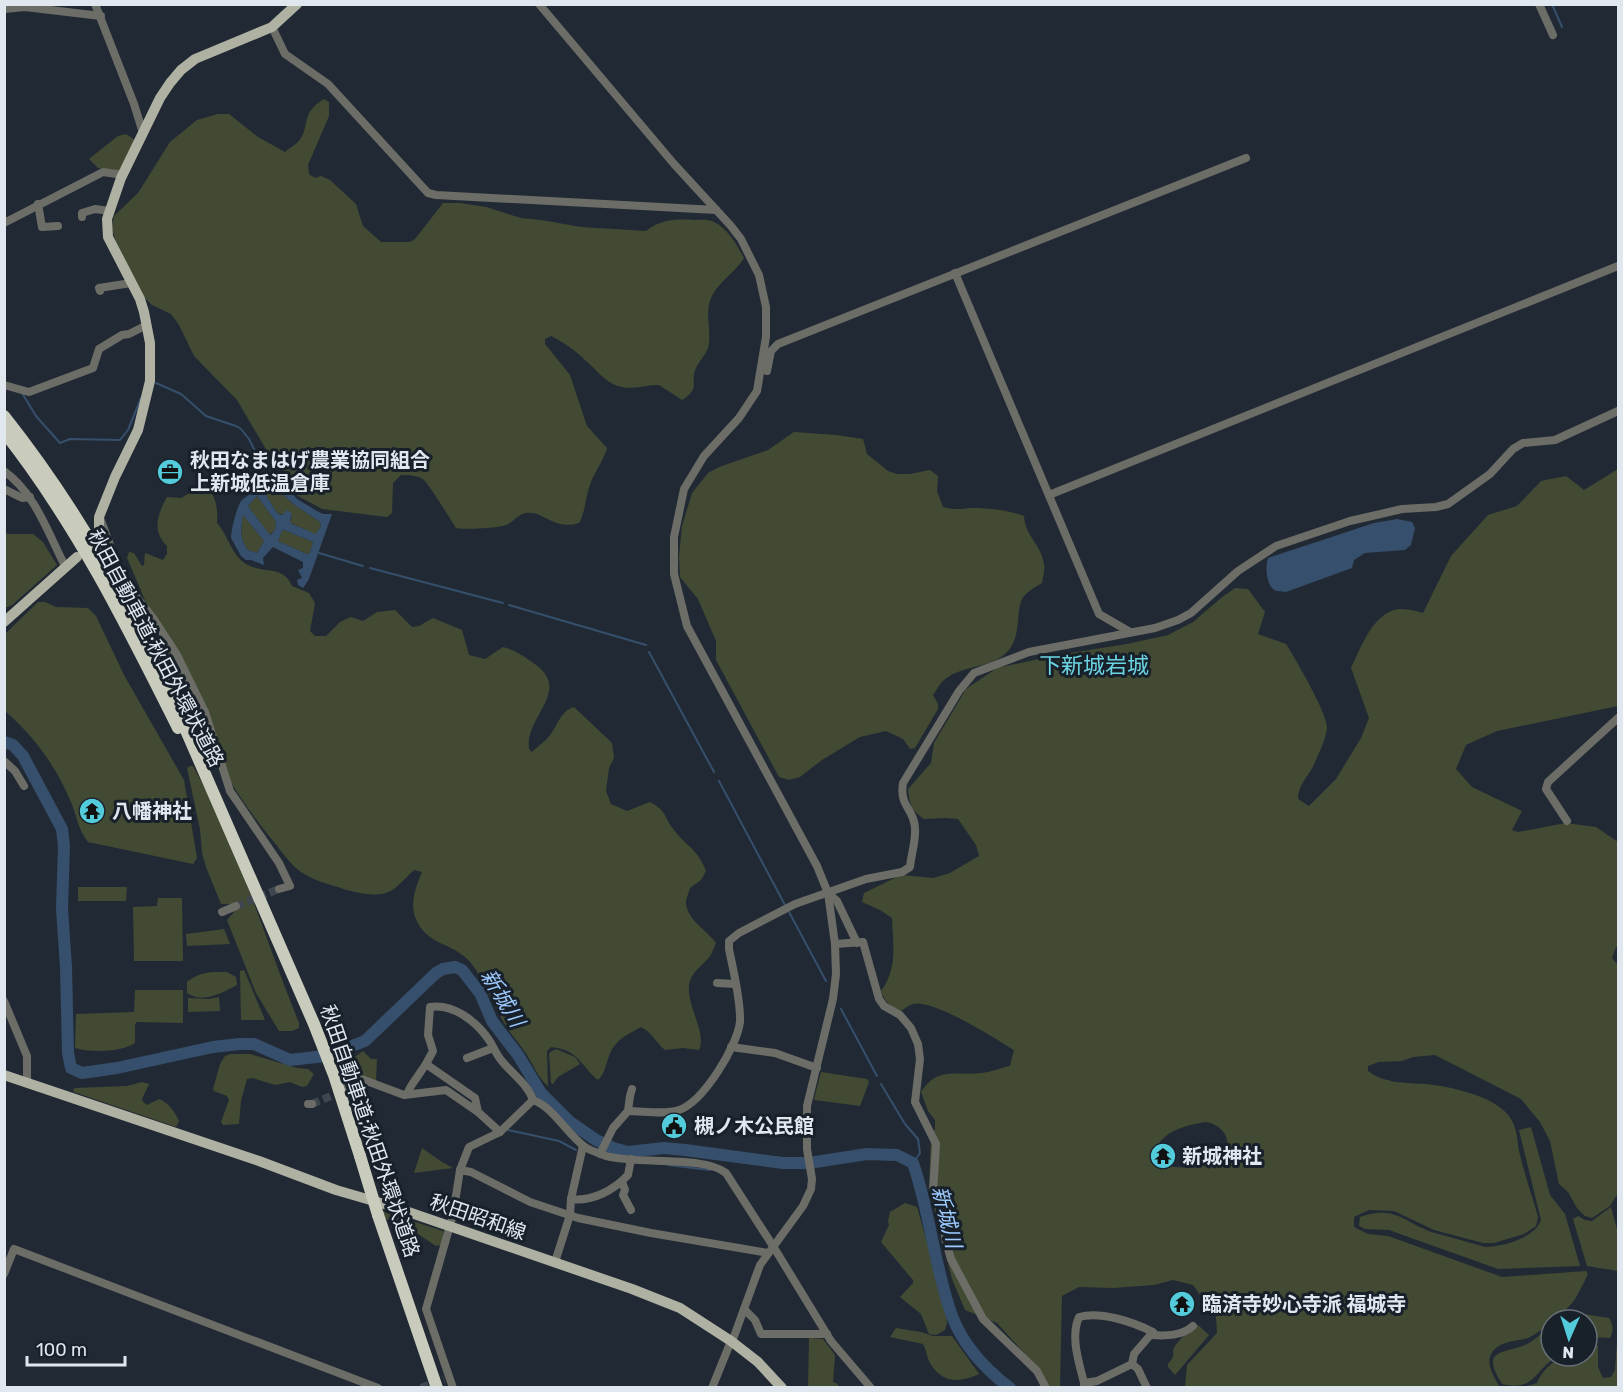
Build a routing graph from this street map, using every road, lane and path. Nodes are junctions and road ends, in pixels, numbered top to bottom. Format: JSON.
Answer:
{"nodes":[{"id":1,"x":95,"y":4,"type":"edge"},
{"id":2,"x":297,"y":4,"type":"edge"},
{"id":3,"x":539,"y":4,"type":"edge"},
{"id":4,"x":1539,"y":4,"type":"edge"},
{"id":5,"x":4,"y":9,"type":"edge"},
{"id":6,"x":101,"y":16,"type":"junction"},
{"id":7,"x":272,"y":27,"type":"junction"},
{"id":8,"x":1552,"y":35,"type":"dead end"},
{"id":9,"x":143,"y":133,"type":"junction"},
{"id":10,"x":1246,"y":158,"type":"dead end"},
{"id":11,"x":123,"y":175,"type":"junction"},
{"id":12,"x":39,"y":209,"type":"junction"},
{"id":13,"x":51,"y":210,"type":"dead end"},
{"id":14,"x":716,"y":210,"type":"junction"},
{"id":15,"x":110,"y":211,"type":"junction"},
{"id":16,"x":82,"y":217,"type":"dead end"},
{"id":17,"x":8,"y":221,"type":"edge"},
{"id":18,"x":58,"y":226,"type":"dead end"},
{"id":19,"x":4,"y":230,"type":"edge"},
{"id":20,"x":1618,"y":266,"type":"edge"},
{"id":21,"x":956,"y":273,"type":"junction"},
{"id":22,"x":131,"y":283,"type":"junction"},
{"id":23,"x":99,"y":291,"type":"dead end"},
{"id":24,"x":147,"y":325,"type":"junction"},
{"id":25,"x":4,"y":385,"type":"edge"},
{"id":26,"x":757,"y":391,"type":"junction"},
{"id":27,"x":1618,"y":411,"type":"edge"},
{"id":28,"x":4,"y":416,"type":"edge"},
{"id":29,"x":4,"y":432,"type":"edge"},
{"id":30,"x":4,"y":471,"type":"edge"},
{"id":31,"x":4,"y":489,"type":"edge"},
{"id":32,"x":1049,"y":495,"type":"junction"},
{"id":33,"x":30,"y":497,"type":"junction"},
{"id":34,"x":99,"y":517,"type":"junction"},
{"id":35,"x":95,"y":539,"type":"dead end"},
{"id":36,"x":77,"y":556,"type":"dead end"},
{"id":37,"x":65,"y":566,"type":"junction"},
{"id":38,"x":4,"y":622,"type":"edge"},
{"id":39,"x":1130,"y":633,"type":"junction"},
{"id":40,"x":1618,"y":718,"type":"edge"},
{"id":41,"x":4,"y":761,"type":"edge"},
{"id":42,"x":24,"y":786,"type":"dead end"},
{"id":43,"x":1567,"y":821,"type":"dead end"},
{"id":44,"x":228,"y":825,"type":"junction"},
{"id":45,"x":279,"y":889,"type":"dead end"},
{"id":46,"x":828,"y":893,"type":"junction"},
{"id":47,"x":236,"y":906,"type":"tunnel mouth"},
{"id":48,"x":222,"y":912,"type":"dead end"},
{"id":49,"x":857,"y":943,"type":"junction"},
{"id":50,"x":835,"y":944,"type":"junction"},
{"id":51,"x":717,"y":982,"type":"dead end"},
{"id":52,"x":735,"y":984,"type":"junction"},
{"id":53,"x":4,"y":1001,"type":"edge"},
{"id":54,"x":731,"y":1047,"type":"junction"},
{"id":55,"x":493,"y":1048,"type":"junction"},
{"id":56,"x":466,"y":1058,"type":"dead end"},
{"id":57,"x":426,"y":1064,"type":"junction"},
{"id":58,"x":817,"y":1068,"type":"junction"},
{"id":59,"x":4,"y":1075,"type":"edge"},
{"id":60,"x":27,"y":1083,"type":"junction"},
{"id":61,"x":633,"y":1089,"type":"dead end"},
{"id":62,"x":343,"y":1091,"type":"tunnel mouth"},
{"id":63,"x":407,"y":1094,"type":"junction"},
{"id":64,"x":533,"y":1100,"type":"junction"},
{"id":65,"x":628,"y":1111,"type":"junction"},
{"id":66,"x":478,"y":1112,"type":"junction"},
{"id":67,"x":500,"y":1132,"type":"junction"},
{"id":68,"x":584,"y":1146,"type":"junction"},
{"id":69,"x":601,"y":1152,"type":"junction"},
{"id":70,"x":631,"y":1159,"type":"junction"},
{"id":71,"x":459,"y":1170,"type":"junction"},
{"id":72,"x":622,"y":1182,"type":"junction"},
{"id":73,"x":571,"y":1199,"type":"junction"},
{"id":74,"x":631,"y":1210,"type":"dead end"},
{"id":75,"x":570,"y":1215,"type":"junction"},
{"id":76,"x":450,"y":1227,"type":"junction"},
{"id":77,"x":771,"y":1250,"type":"junction"},
{"id":78,"x":555,"y":1262,"type":"junction"},
{"id":79,"x":4,"y":1274,"type":"edge"},
{"id":80,"x":744,"y":1309,"type":"junction"},
{"id":81,"x":1193,"y":1326,"type":"dead end"},
{"id":82,"x":827,"y":1334,"type":"junction"},
{"id":83,"x":1151,"y":1335,"type":"junction"},
{"id":84,"x":731,"y":1342,"type":"junction"},
{"id":85,"x":1132,"y":1364,"type":"junction"},
{"id":86,"x":444,"y":1381,"type":"edge"},
{"id":87,"x":1084,"y":1385,"type":"edge"},
{"id":88,"x":378,"y":1388,"type":"edge"},
{"id":89,"x":453,"y":1388,"type":"edge"},
{"id":90,"x":712,"y":1388,"type":"edge"},
{"id":91,"x":782,"y":1388,"type":"edge"},
{"id":92,"x":871,"y":1388,"type":"edge"},
{"id":93,"x":1046,"y":1388,"type":"edge"},
{"id":94,"x":1147,"y":1388,"type":"edge"}],
"edges":[{"from":1,"to":6,"type":"street"},
{"from":2,"to":7,"type":"main road"},
{"from":3,"to":14,"type":"street"},
{"from":4,"to":8,"type":"street"},
{"from":5,"to":6,"type":"street"},
{"from":6,"to":9,"type":"street"},
{"from":7,"to":9,"type":"main road"},
{"from":7,"to":14,"type":"street"},
{"from":9,"to":11,"type":"main road"},
{"from":10,"to":21,"type":"street"},
{"from":11,"to":12,"type":"street"},
{"from":11,"to":15,"type":"main road"},
{"from":12,"to":13,"type":"street"},
{"from":12,"to":17,"type":"street"},
{"from":12,"to":18,"type":"street"},
{"from":14,"to":26,"type":"street"},
{"from":15,"to":16,"type":"street"},
{"from":15,"to":22,"type":"main road"},
{"from":17,"to":19,"type":"street"},
{"from":20,"to":32,"type":"street"},
{"from":21,"to":26,"type":"street"},
{"from":21,"to":32,"type":"street"},
{"from":22,"to":23,"type":"street"},
{"from":22,"to":24,"type":"main road"},
{"from":24,"to":25,"type":"street"},
{"from":24,"to":34,"type":"main road"},
{"from":26,"to":46,"type":"street"},
{"from":27,"to":39,"type":"street"},
{"from":28,"to":44,"type":"highway","name":"秋田自動車道;秋田外環状道路"},
{"from":29,"to":44,"type":"highway","name":"秋田自動車道;秋田外環状道路"},
{"from":30,"to":33,"type":"street"},
{"from":31,"to":33,"type":"street"},
{"from":32,"to":39,"type":"street"},
{"from":33,"to":37,"type":"street"},
{"from":34,"to":35,"type":"main road"},
{"from":34,"to":45,"type":"street"},
{"from":36,"to":37,"type":"main road"},
{"from":37,"to":38,"type":"main road"},
{"from":39,"to":46,"type":"street"},
{"from":40,"to":43,"type":"street"},
{"from":41,"to":42,"type":"street"},
{"from":44,"to":86,"type":"highway","name":"秋田自動車道;秋田外環状道路","bridge":true},
{"from":46,"to":49,"type":"street"},
{"from":46,"to":50,"type":"street"},
{"from":46,"to":52,"type":"street"},
{"from":47,"to":48,"type":"street"},
{"from":49,"to":50,"type":"street"},
{"from":49,"to":93,"type":"street"},
{"from":50,"to":58,"type":"street"},
{"from":51,"to":52,"type":"street"},
{"from":52,"to":54,"type":"street"},
{"from":53,"to":60,"type":"street"},
{"from":54,"to":58,"type":"street"},
{"from":54,"to":65,"type":"street"},
{"from":55,"to":56,"type":"street"},
{"from":55,"to":57,"type":"street"},
{"from":55,"to":64,"type":"street"},
{"from":57,"to":63,"type":"street"},
{"from":57,"to":66,"type":"street"},
{"from":58,"to":77,"type":"street"},
{"from":59,"to":60,"type":"main road","name":"秋田昭和線"},
{"from":60,"to":76,"type":"main road","name":"秋田昭和線"},
{"from":61,"to":65,"type":"street"},
{"from":62,"to":63,"type":"street"},
{"from":63,"to":66,"type":"street"},
{"from":64,"to":67,"type":"street"},
{"from":64,"to":68,"type":"street"},
{"from":65,"to":69,"type":"street"},
{"from":66,"to":67,"type":"street"},
{"from":67,"to":71,"type":"street"},
{"from":68,"to":69,"type":"street"},
{"from":68,"to":73,"type":"street"},
{"from":69,"to":70,"type":"street"},
{"from":70,"to":72,"type":"street"},
{"from":70,"to":77,"type":"street"},
{"from":71,"to":75,"type":"street"},
{"from":71,"to":76,"type":"street"},
{"from":72,"to":73,"type":"street"},
{"from":72,"to":74,"type":"street"},
{"from":73,"to":75,"type":"street"},
{"from":75,"to":77,"type":"street"},
{"from":75,"to":78,"type":"street"},
{"from":76,"to":78,"type":"main road","name":"秋田昭和線"},
{"from":76,"to":86,"type":"street"},
{"from":77,"to":80,"type":"street"},
{"from":77,"to":82,"type":"street"},
{"from":78,"to":84,"type":"main road","name":"秋田昭和線"},
{"from":79,"to":88,"type":"street"},
{"from":80,"to":82,"type":"street"},
{"from":80,"to":84,"type":"street"},
{"from":81,"to":83,"type":"street"},
{"from":82,"to":92,"type":"street"},
{"from":83,"to":85,"type":"street"},
{"from":83,"to":87,"type":"street"},
{"from":84,"to":90,"type":"street"},
{"from":84,"to":91,"type":"main road","name":"秋田昭和線"},
{"from":85,"to":87,"type":"street"},
{"from":85,"to":94,"type":"street"},
{"from":86,"to":89,"type":"street"}]}
